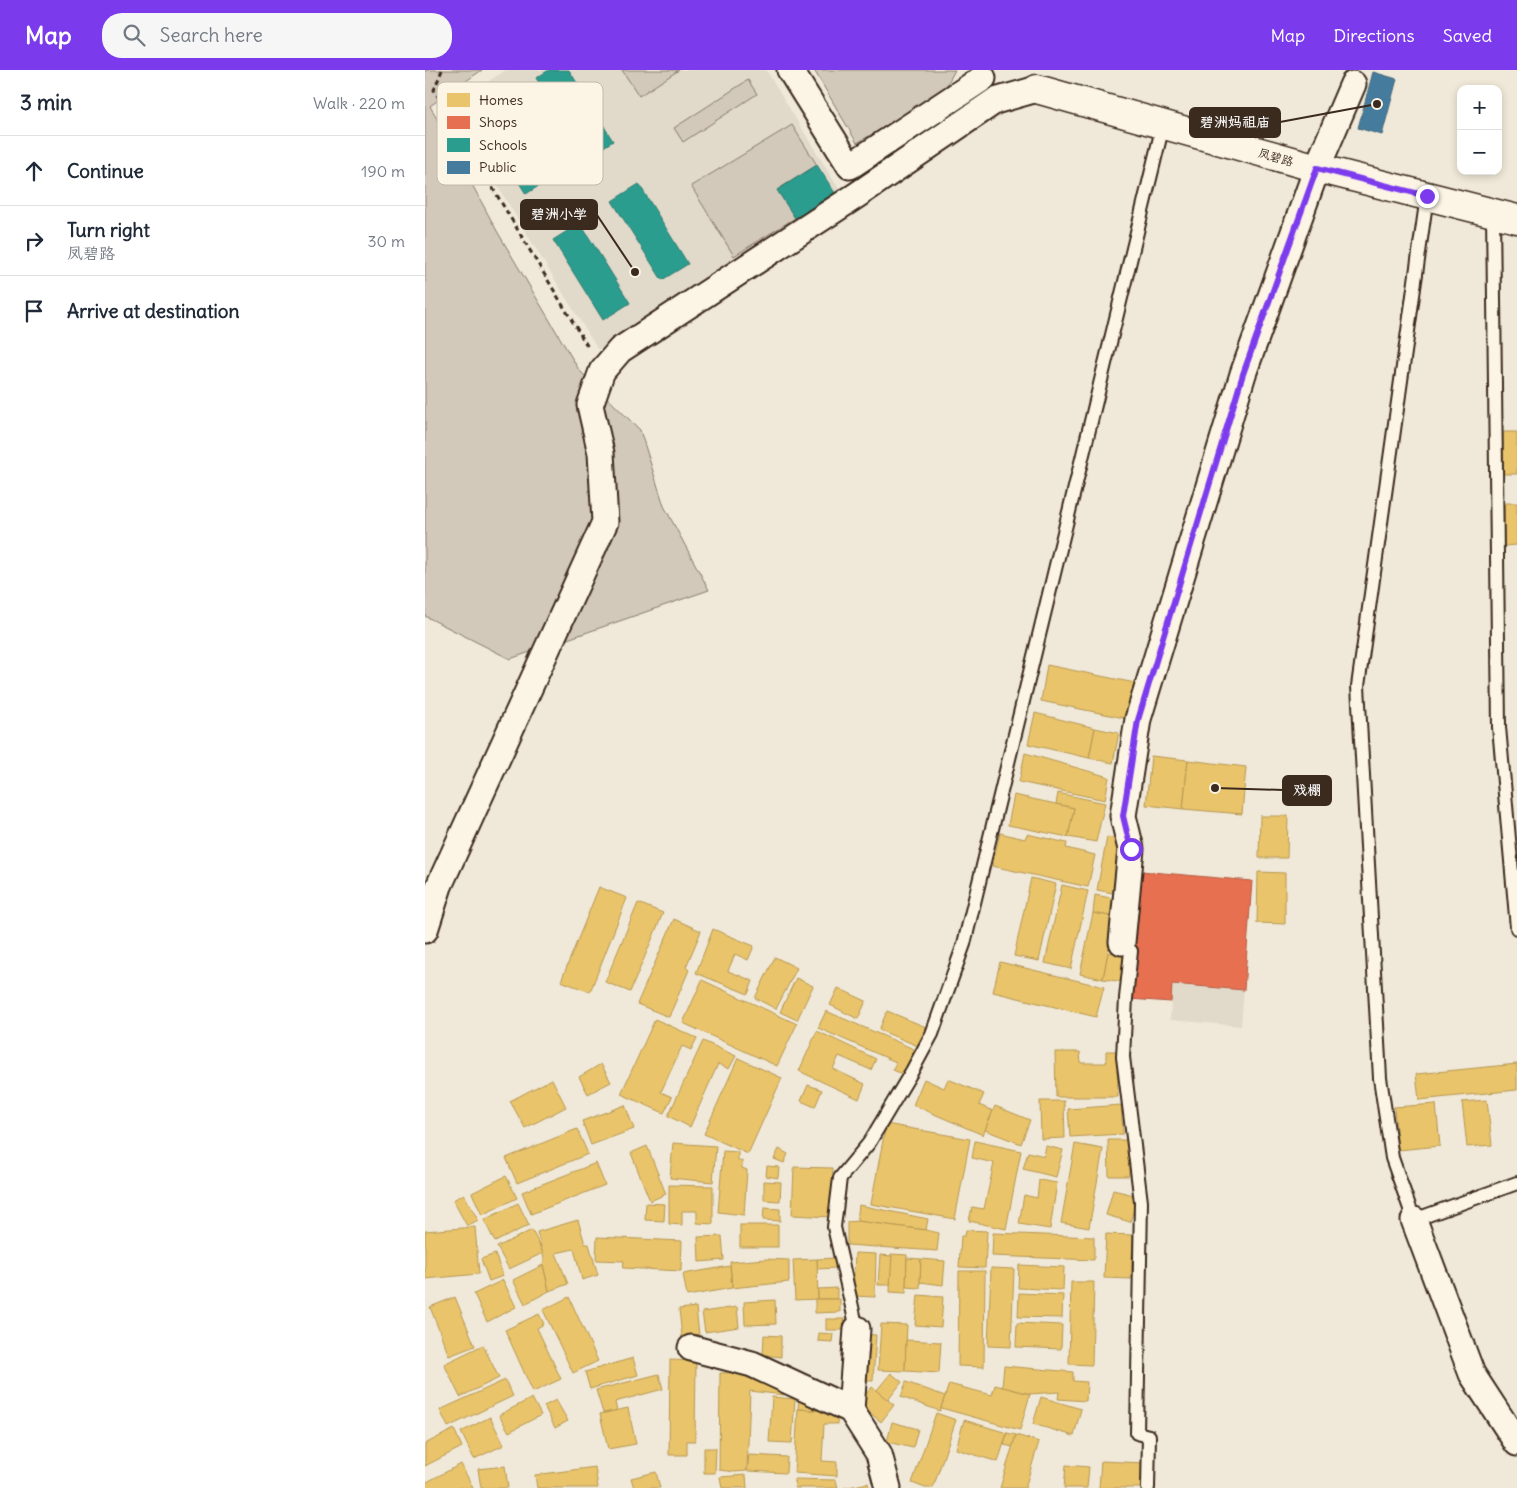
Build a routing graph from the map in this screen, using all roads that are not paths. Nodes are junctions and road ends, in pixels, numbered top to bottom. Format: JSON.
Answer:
{"nodes":[{"id":1,"x":790,"y":70,"type":"edge"},
{"id":2,"x":983,"y":74,"type":"edge"},
{"id":3,"x":1353,"y":84,"type":"dead end"},
{"id":4,"x":1037,"y":89,"type":"joint"},
{"id":5,"x":995,"y":101,"type":"junction"},
{"id":6,"x":1163,"y":125,"type":"junction"},
{"id":7,"x":1317,"y":168,"type":"junction"},
{"id":8,"x":1427,"y":196,"type":"junction"},
{"id":9,"x":1505,"y":216,"type":"edge"},
{"id":10,"x":1517,"y":928,"type":"edge"},
{"id":11,"x":425,"y":930,"type":"edge"},
{"id":12,"x":1122,"y":942,"type":"joint"},
{"id":13,"x":1517,"y":1183,"type":"edge"},
{"id":14,"x":1414,"y":1220,"type":"junction"},
{"id":15,"x":857,"y":1329,"type":"joint"},
{"id":16,"x":691,"y":1348,"type":"dead end"},
{"id":17,"x":851,"y":1410,"type":"junction"},
{"id":18,"x":1517,"y":1443,"type":"edge"},
{"id":19,"x":888,"y":1488,"type":"edge"},
{"id":20,"x":1148,"y":1488,"type":"edge"}],
"edges":[{"from":1,"to":2,"type":"street"},
{"from":2,"to":5,"type":"street"},
{"from":3,"to":7,"type":"street"},
{"from":4,"to":5,"type":"street"},
{"from":4,"to":6,"type":"main road","name":"凤碧路"},
{"from":5,"to":11,"type":"street"},
{"from":6,"to":7,"type":"main road","name":"凤碧路"},
{"from":6,"to":15,"type":"lane"},
{"from":7,"to":8,"type":"main road","name":"凤碧路"},
{"from":7,"to":12,"type":"street"},
{"from":8,"to":9,"type":"main road","name":"凤碧路"},
{"from":8,"to":14,"type":"lane"},
{"from":9,"to":10,"type":"lane"},
{"from":12,"to":20,"type":"lane"},
{"from":13,"to":14,"type":"lane"},
{"from":14,"to":18,"type":"street"},
{"from":15,"to":17,"type":"street"},
{"from":16,"to":17,"type":"street"},
{"from":17,"to":19,"type":"street"}]}
